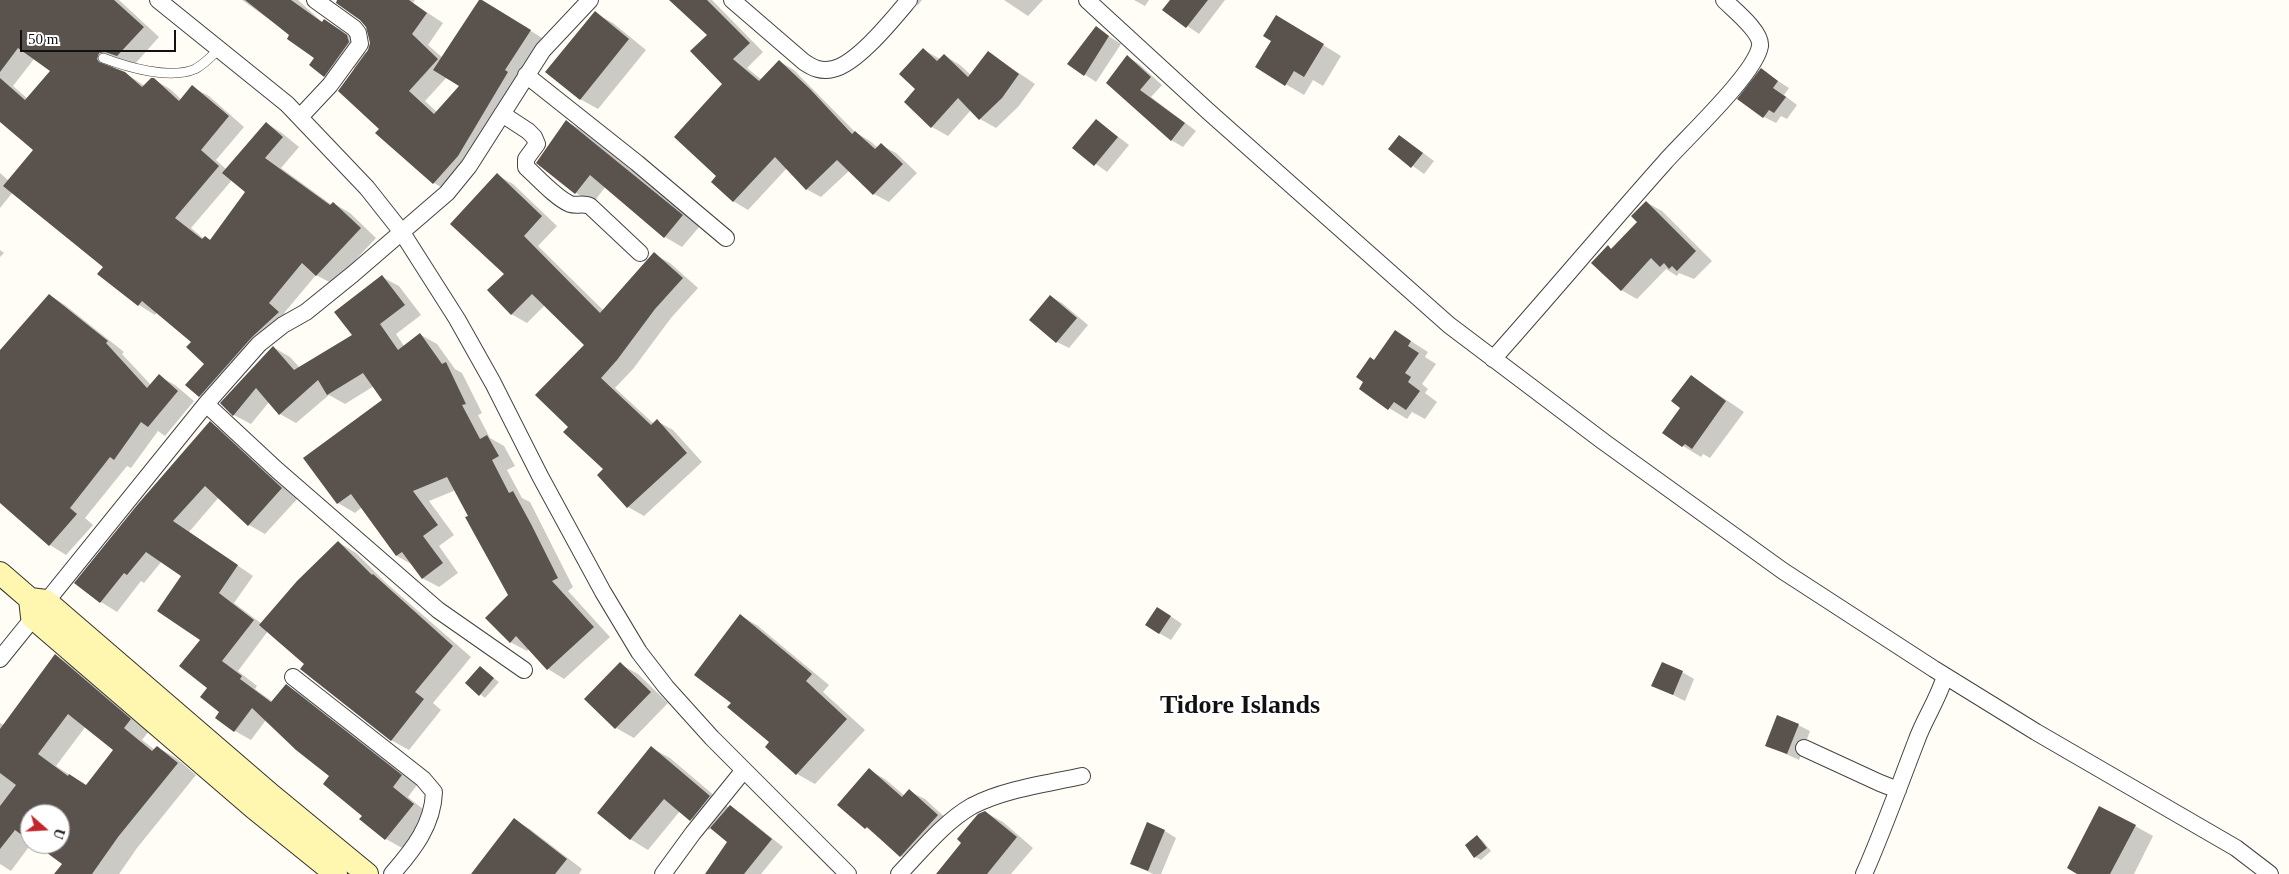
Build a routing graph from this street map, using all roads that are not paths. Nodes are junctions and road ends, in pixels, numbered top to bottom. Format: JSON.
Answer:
{"nodes":[{"id":1,"x":158,"y":0,"type":"edge"},
{"id":2,"x":316,"y":0,"type":"edge"},
{"id":3,"x":590,"y":0,"type":"edge"},
{"id":4,"x":732,"y":0,"type":"edge"},
{"id":5,"x":909,"y":0,"type":"edge"},
{"id":6,"x":1087,"y":0,"type":"edge"},
{"id":7,"x":1724,"y":0,"type":"edge"},
{"id":8,"x":219,"y":49,"type":"junction"},
{"id":9,"x":103,"y":58,"type":"dead end"},
{"id":10,"x":526,"y":75,"type":"junction"},
{"id":11,"x":502,"y":114,"type":"junction"},
{"id":12,"x":300,"y":117,"type":"junction"},
{"id":13,"x":401,"y":231,"type":"junction"},
{"id":14,"x":726,"y":238,"type":"dead end"},
{"id":15,"x":640,"y":253,"type":"dead end"},
{"id":16,"x":1493,"y":359,"type":"junction"},
{"id":17,"x":206,"y":404,"type":"junction"},
{"id":18,"x":0,"y":573,"type":"edge"},
{"id":19,"x":36,"y":606,"type":"junction"},
{"id":20,"x":0,"y":659,"type":"edge"},
{"id":21,"x":524,"y":670,"type":"dead end"},
{"id":22,"x":1945,"y":676,"type":"junction"},
{"id":23,"x":293,"y":677,"type":"dead end"},
{"id":24,"x":1804,"y":748,"type":"dead end"},
{"id":25,"x":744,"y":770,"type":"junction"},
{"id":26,"x":1082,"y":776,"type":"dead end"},
{"id":27,"x":1898,"y":790,"type":"junction"},
{"id":28,"x":336,"y":874,"type":"edge"},
{"id":29,"x":367,"y":874,"type":"edge"},
{"id":30,"x":392,"y":874,"type":"edge"},
{"id":31,"x":663,"y":874,"type":"edge"},
{"id":32,"x":848,"y":874,"type":"edge"},
{"id":33,"x":899,"y":874,"type":"edge"},
{"id":34,"x":1864,"y":874,"type":"edge"},
{"id":35,"x":2270,"y":874,"type":"edge"}],
"edges":[{"from":1,"to":8,"type":"street"},
{"from":2,"to":12,"type":"street"},
{"from":3,"to":10,"type":"street"},
{"from":4,"to":5,"type":"street"},
{"from":6,"to":16,"type":"street"},
{"from":7,"to":16,"type":"street"},
{"from":8,"to":9,"type":"lane"},
{"from":8,"to":12,"type":"street"},
{"from":10,"to":11,"type":"street"},
{"from":10,"to":14,"type":"street"},
{"from":11,"to":13,"type":"street"},
{"from":11,"to":15,"type":"street"},
{"from":12,"to":13,"type":"street"},
{"from":13,"to":17,"type":"street"},
{"from":13,"to":25,"type":"street"},
{"from":16,"to":22,"type":"street"},
{"from":17,"to":19,"type":"street"},
{"from":17,"to":21,"type":"street"},
{"from":18,"to":19,"type":"street"},
{"from":19,"to":20,"type":"street"},
{"from":19,"to":28,"type":"street"},
{"from":19,"to":29,"type":"street"},
{"from":22,"to":27,"type":"street"},
{"from":22,"to":35,"type":"street"},
{"from":23,"to":30,"type":"street"},
{"from":24,"to":27,"type":"street"},
{"from":25,"to":31,"type":"street"},
{"from":25,"to":32,"type":"street"},
{"from":26,"to":33,"type":"street"},
{"from":27,"to":34,"type":"street"}]}
